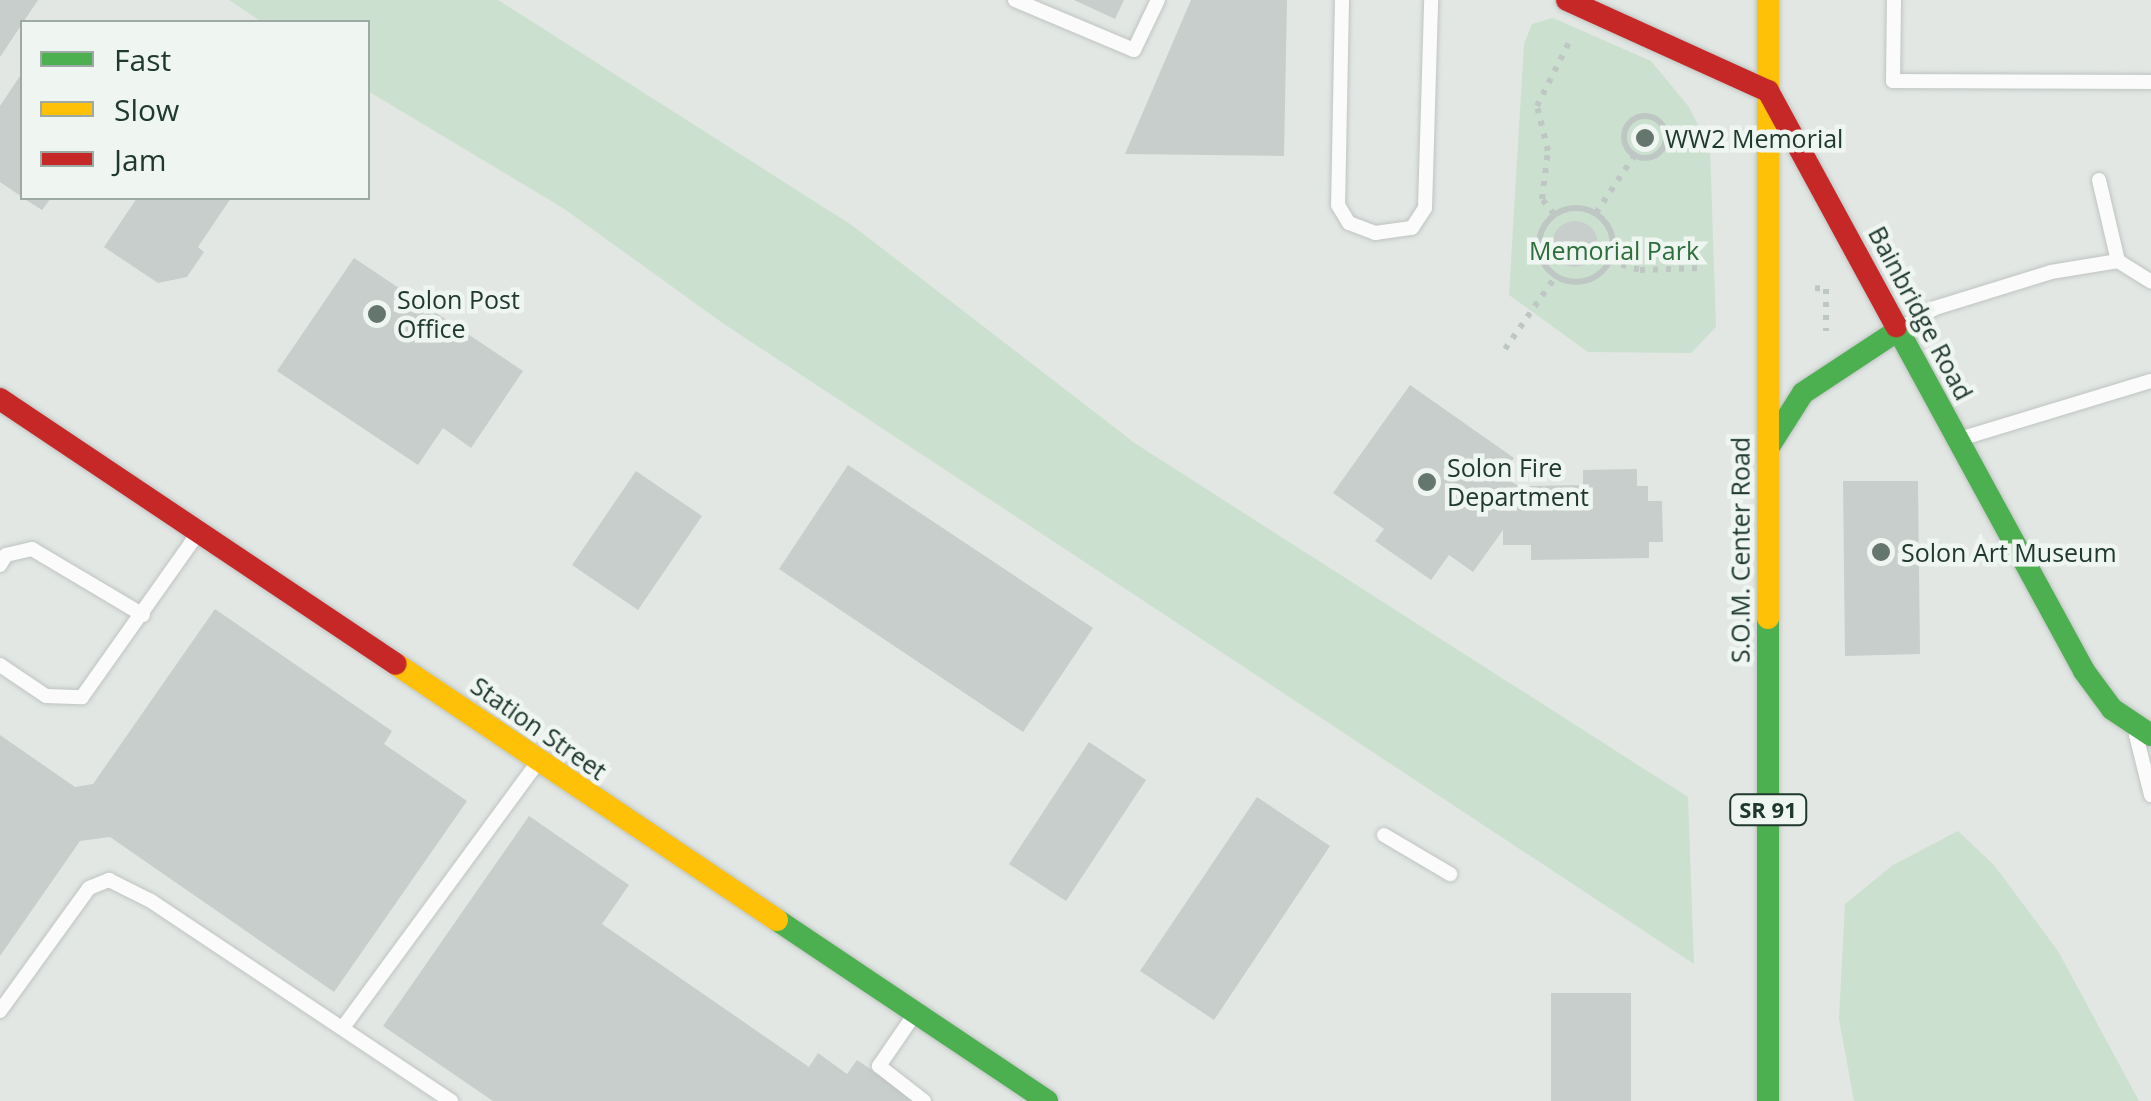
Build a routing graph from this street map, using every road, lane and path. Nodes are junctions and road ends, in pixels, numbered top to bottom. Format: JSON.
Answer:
{"nodes":[{"id":1,"x":1014,"y":0,"type":"edge"},
{"id":2,"x":1158,"y":0,"type":"edge"},
{"id":3,"x":1342,"y":0,"type":"edge"},
{"id":4,"x":1432,"y":0,"type":"edge"},
{"id":5,"x":1567,"y":0,"type":"edge"},
{"id":6,"x":1768,"y":0,"type":"edge"},
{"id":7,"x":1894,"y":0,"type":"edge"},
{"id":8,"x":1571,"y":37,"type":"dead end"},
{"id":9,"x":2151,"y":82,"type":"edge"},
{"id":10,"x":1768,"y":92,"type":"junction"},
{"id":11,"x":1690,"y":133,"type":"dead end"},
{"id":12,"x":1666,"y":136,"type":"junction"},
{"id":13,"x":1634,"y":156,"type":"junction"},
{"id":14,"x":2099,"y":180,"type":"dead end"},
{"id":15,"x":1596,"y":213,"type":"junction"},
{"id":16,"x":1554,"y":215,"type":"junction"},
{"id":17,"x":1609,"y":260,"type":"junction"},
{"id":18,"x":2118,"y":261,"type":"junction"},
{"id":19,"x":1702,"y":268,"type":"dead end"},
{"id":20,"x":1556,"y":276,"type":"junction"},
{"id":21,"x":2151,"y":282,"type":"edge"},
{"id":22,"x":1814,"y":288,"type":"dead end"},
{"id":23,"x":1900,"y":329,"type":"junction"},
{"id":24,"x":1826,"y":337,"type":"dead end"},
{"id":25,"x":1505,"y":349,"type":"dead end"},
{"id":26,"x":2151,"y":381,"type":"edge"},
{"id":27,"x":1,"y":402,"type":"edge"},
{"id":28,"x":1958,"y":440,"type":"junction"},
{"id":29,"x":1768,"y":448,"type":"junction"},
{"id":30,"x":198,"y":533,"type":"junction"},
{"id":31,"x":0,"y":564,"type":"edge"},
{"id":32,"x":143,"y":615,"type":"junction"},
{"id":33,"x":0,"y":665,"type":"edge"},
{"id":34,"x":2143,"y":732,"type":"edge"},
{"id":35,"x":537,"y":762,"type":"junction"},
{"id":36,"x":2151,"y":795,"type":"edge"},
{"id":37,"x":1384,"y":835,"type":"dead end"},
{"id":38,"x":1450,"y":874,"type":"dead end"},
{"id":39,"x":0,"y":1010,"type":"edge"},
{"id":40,"x":914,"y":1014,"type":"junction"},
{"id":41,"x":344,"y":1026,"type":"junction"},
{"id":42,"x":450,"y":1101,"type":"edge"},
{"id":43,"x":924,"y":1101,"type":"edge"},
{"id":44,"x":1048,"y":1101,"type":"edge"},
{"id":45,"x":1768,"y":1101,"type":"edge"}],
"edges":[{"from":1,"to":2,"type":"lane"},
{"from":3,"to":4,"type":"lane"},
{"from":5,"to":10,"type":"street"},
{"from":6,"to":10,"type":"street","name":"S.O.M. Center Road","number":"SR 91"},
{"from":7,"to":9,"type":"lane"},
{"from":8,"to":16,"type":"path"},
{"from":10,"to":23,"type":"street","name":"Bainbridge Road"},
{"from":10,"to":29,"type":"street","name":"S.O.M. Center Road","number":"SR 91"},
{"from":11,"to":12,"type":"path"},
{"from":12,"to":13,"type":"path"},
{"from":12,"to":13,"type":"path"},
{"from":13,"to":15,"type":"path"},
{"from":14,"to":18,"type":"lane"},
{"from":15,"to":16,"type":"path"},
{"from":15,"to":17,"type":"path"},
{"from":16,"to":20,"type":"path"},
{"from":17,"to":19,"type":"path"},
{"from":17,"to":20,"type":"path"},
{"from":18,"to":21,"type":"lane"},
{"from":18,"to":23,"type":"lane"},
{"from":20,"to":25,"type":"path"},
{"from":22,"to":24,"type":"path"},
{"from":23,"to":28,"type":"street","name":"Bainbridge Road"},
{"from":23,"to":29,"type":"street"},
{"from":26,"to":28,"type":"lane"},
{"from":27,"to":30,"type":"street","name":"Station Street"},
{"from":28,"to":34,"type":"street","name":"Bainbridge Road"},
{"from":29,"to":45,"type":"street","name":"S.O.M. Center Road","number":"SR 91"},
{"from":30,"to":32,"type":"lane"},
{"from":30,"to":35,"type":"street","name":"Station Street"},
{"from":31,"to":32,"type":"lane"},
{"from":32,"to":33,"type":"lane"},
{"from":34,"to":36,"type":"lane"},
{"from":35,"to":40,"type":"street","name":"Station Street"},
{"from":35,"to":41,"type":"lane"},
{"from":37,"to":38,"type":"lane"},
{"from":39,"to":41,"type":"lane"},
{"from":40,"to":43,"type":"lane"},
{"from":40,"to":44,"type":"street","name":"Station Street"},
{"from":41,"to":42,"type":"lane"}]}
